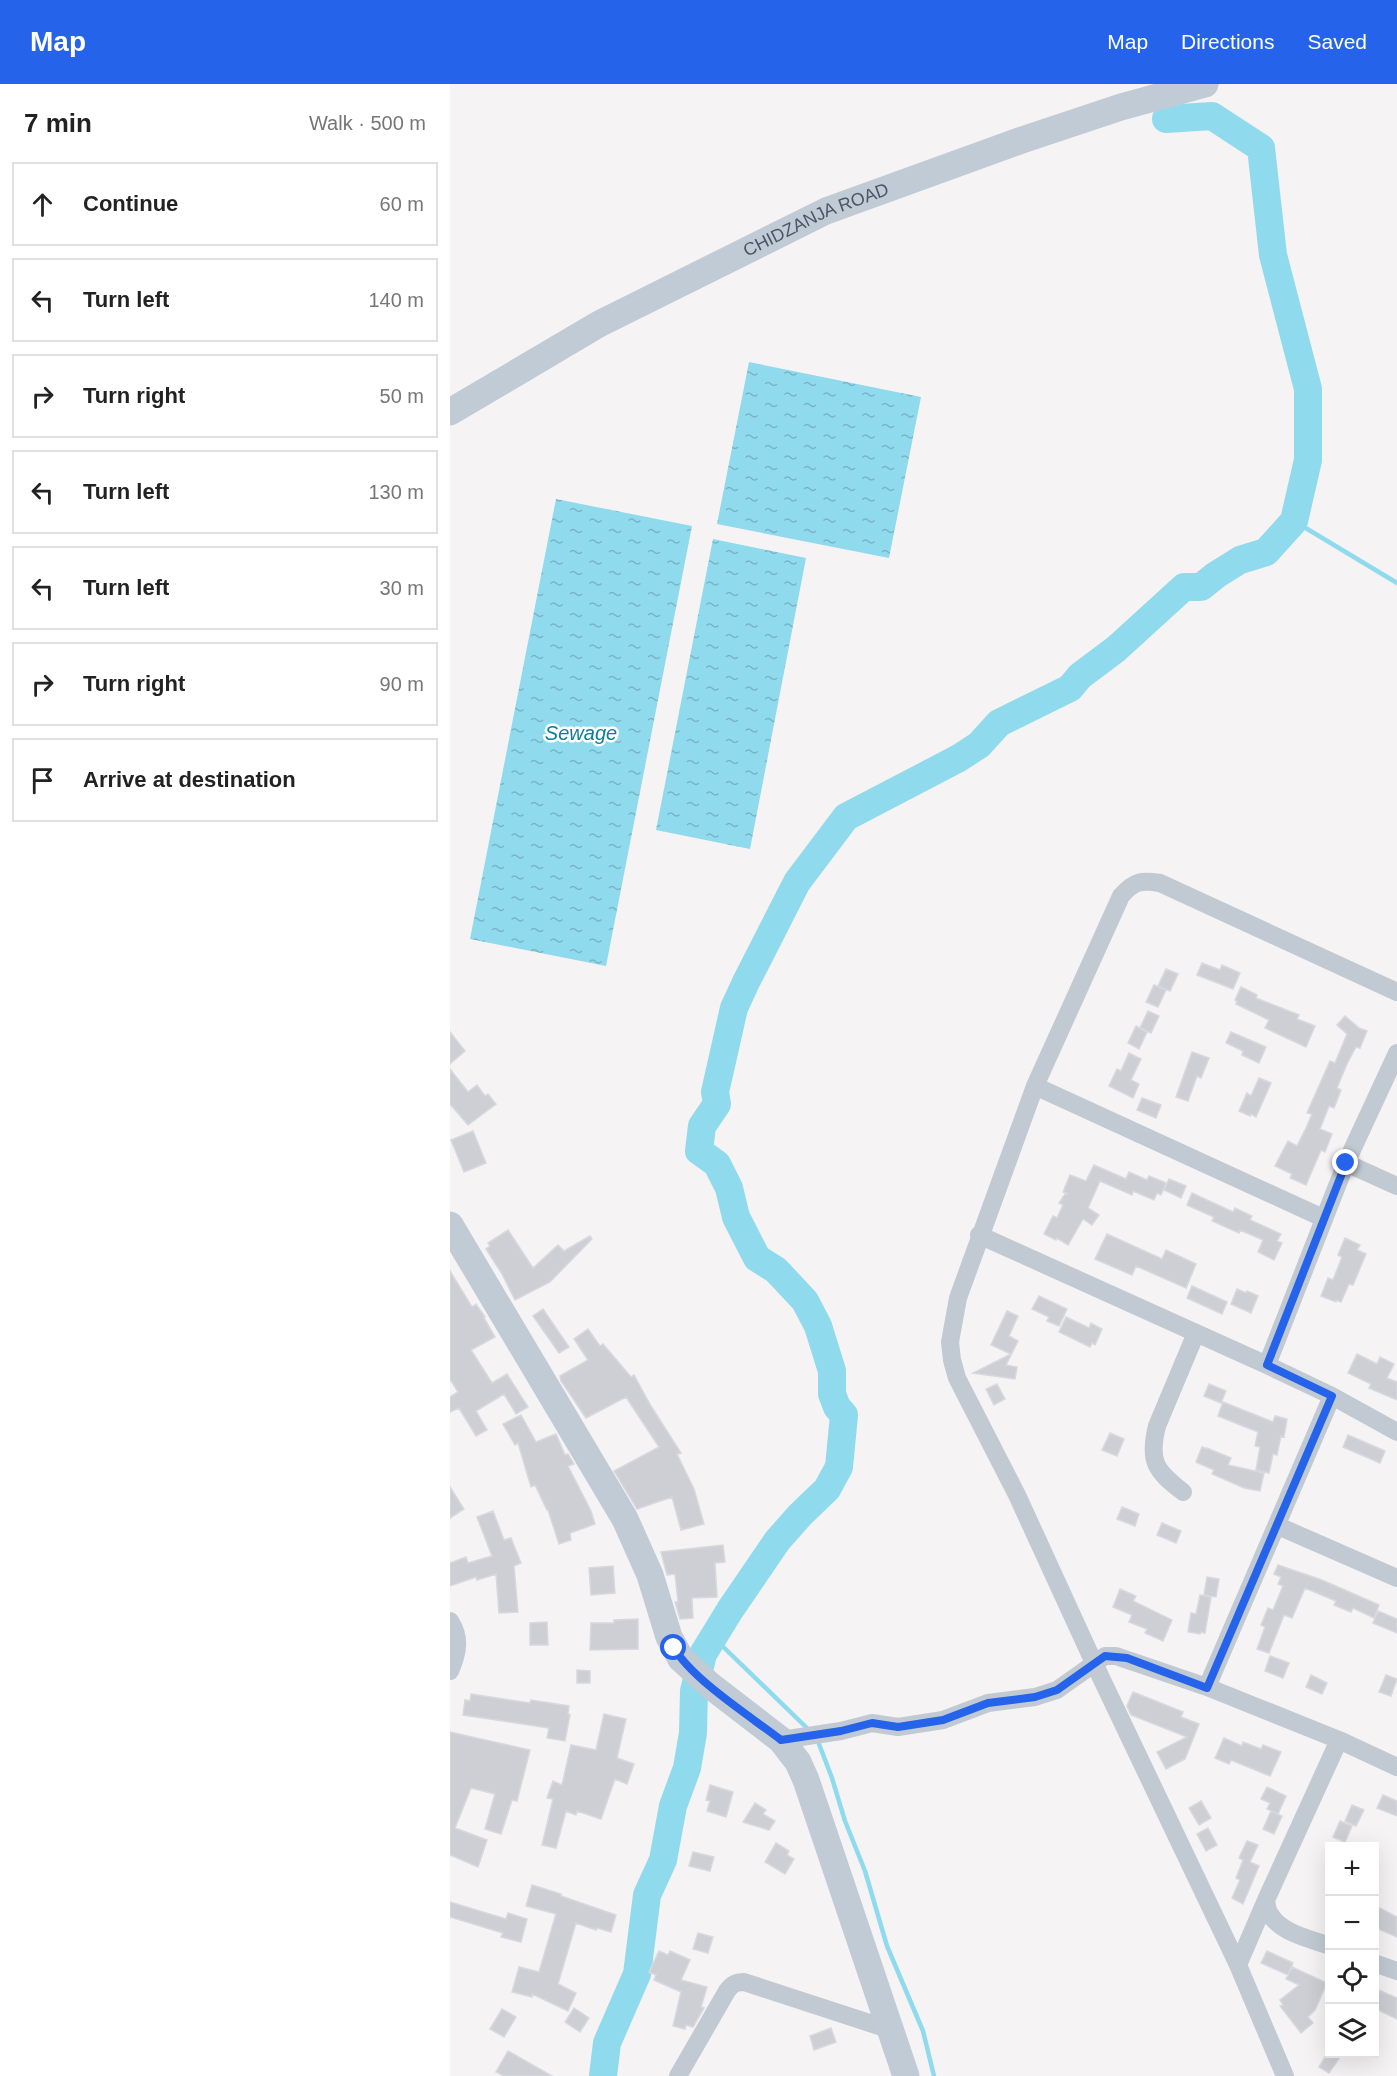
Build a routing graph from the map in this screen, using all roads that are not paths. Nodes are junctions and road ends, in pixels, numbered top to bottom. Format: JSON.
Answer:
{"nodes":[{"id":1,"x":1205,"y":84,"type":"edge"},
{"id":2,"x":450,"y":412,"type":"edge"},
{"id":3,"x":1397,"y":992,"type":"edge"},
{"id":4,"x":1397,"y":1053,"type":"edge"},
{"id":5,"x":1035,"y":1086,"type":"junction"},
{"id":6,"x":1346,"y":1163,"type":"junction"},
{"id":7,"x":1397,"y":1186,"type":"edge"},
{"id":8,"x":1323,"y":1218,"type":"junction"},
{"id":9,"x":450,"y":1225,"type":"edge"},
{"id":10,"x":979,"y":1235,"type":"junction"},
{"id":11,"x":1196,"y":1334,"type":"junction"},
{"id":12,"x":1267,"y":1365,"type":"junction"},
{"id":13,"x":1332,"y":1396,"type":"junction"},
{"id":14,"x":1397,"y":1432,"type":"edge"},
{"id":15,"x":1183,"y":1492,"type":"dead end"},
{"id":16,"x":1278,"y":1526,"type":"junction"},
{"id":17,"x":1397,"y":1578,"type":"edge"},
{"id":18,"x":450,"y":1621,"type":"edge"},
{"id":19,"x":1094,"y":1663,"type":"junction"},
{"id":20,"x":450,"y":1671,"type":"edge"},
{"id":21,"x":1207,"y":1688,"type":"junction"},
{"id":22,"x":781,"y":1740,"type":"junction"},
{"id":23,"x":1339,"y":1740,"type":"junction"},
{"id":24,"x":1397,"y":1767,"type":"edge"},
{"id":25,"x":1266,"y":1900,"type":"junction"},
{"id":26,"x":1325,"y":1944,"type":"edge"},
{"id":27,"x":1238,"y":1965,"type":"junction"},
{"id":28,"x":1379,"y":1965,"type":"edge"},
{"id":29,"x":1397,"y":1971,"type":"edge"},
{"id":30,"x":888,"y":2029,"type":"junction"},
{"id":31,"x":678,"y":2076,"type":"edge"},
{"id":32,"x":906,"y":2076,"type":"edge"},
{"id":33,"x":1285,"y":2076,"type":"edge"}],
"edges":[{"from":1,"to":2,"type":"street","name":"CHIDZANJA ROAD"},
{"from":3,"to":5,"type":"street"},
{"from":4,"to":6,"type":"street"},
{"from":5,"to":8,"type":"street"},
{"from":5,"to":10,"type":"street"},
{"from":6,"to":7,"type":"street"},
{"from":6,"to":8,"type":"street"},
{"from":8,"to":12,"type":"street"},
{"from":9,"to":22,"type":"street"},
{"from":10,"to":11,"type":"street"},
{"from":10,"to":19,"type":"street"},
{"from":11,"to":12,"type":"street"},
{"from":11,"to":15,"type":"street"},
{"from":12,"to":13,"type":"street"},
{"from":13,"to":14,"type":"street"},
{"from":13,"to":16,"type":"street"},
{"from":16,"to":17,"type":"street"},
{"from":16,"to":21,"type":"street"},
{"from":18,"to":20,"type":"street"},
{"from":19,"to":21,"type":"street"},
{"from":19,"to":22,"type":"street"},
{"from":19,"to":27,"type":"street"},
{"from":21,"to":23,"type":"street"},
{"from":22,"to":30,"type":"street"},
{"from":23,"to":24,"type":"street"},
{"from":23,"to":25,"type":"street"},
{"from":25,"to":26,"type":"street"},
{"from":25,"to":27,"type":"street"},
{"from":27,"to":33,"type":"street"},
{"from":28,"to":29,"type":"street"},
{"from":30,"to":31,"type":"street"},
{"from":30,"to":32,"type":"street"}]}
